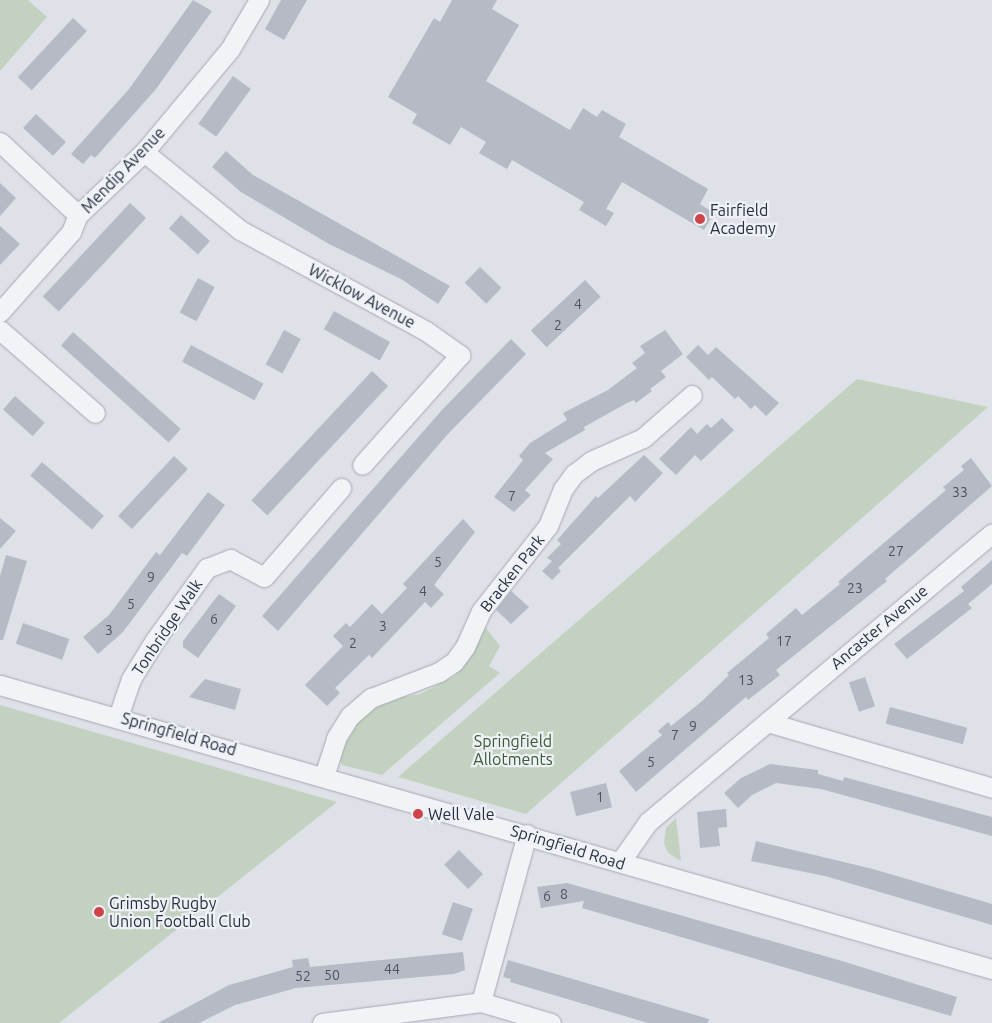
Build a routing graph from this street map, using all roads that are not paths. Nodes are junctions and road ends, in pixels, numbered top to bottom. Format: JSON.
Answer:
{"nodes":[{"id":1,"x":259,"y":0,"type":"edge"},
{"id":2,"x":0,"y":142,"type":"edge"},
{"id":3,"x":144,"y":152,"type":"junction"},
{"id":4,"x":78,"y":215,"type":"junction"},
{"id":5,"x":0,"y":312,"type":"edge"},
{"id":6,"x":0,"y":330,"type":"edge"},
{"id":7,"x":692,"y":394,"type":"dead end"},
{"id":8,"x":95,"y":413,"type":"dead end"},
{"id":9,"x":362,"y":464,"type":"dead end"},
{"id":10,"x":341,"y":488,"type":"dead end"},
{"id":11,"x":992,"y":532,"type":"edge"},
{"id":12,"x":0,"y":685,"type":"edge"},
{"id":13,"x":118,"y":716,"type":"junction"},
{"id":14,"x":767,"y":722,"type":"junction"},
{"id":15,"x":324,"y":776,"type":"junction"},
{"id":16,"x":992,"y":788,"type":"edge"},
{"id":17,"x":527,"y":834,"type":"junction"},
{"id":18,"x":620,"y":862,"type":"junction"},
{"id":19,"x":992,"y":969,"type":"edge"},
{"id":20,"x":481,"y":1002,"type":"junction"},
{"id":21,"x":322,"y":1023,"type":"edge"},
{"id":22,"x":550,"y":1023,"type":"edge"}],
"edges":[{"from":1,"to":3,"type":"street","name":"Mendip Avenue"},
{"from":2,"to":4,"type":"street"},
{"from":3,"to":4,"type":"street","name":"Mendip Avenue"},
{"from":3,"to":9,"type":"street","name":"Wicklow Avenue"},
{"from":4,"to":5,"type":"street","name":"Mendip Avenue"},
{"from":6,"to":8,"type":"street"},
{"from":7,"to":15,"type":"street","name":"Bracken Park"},
{"from":10,"to":13,"type":"street","name":"Tonbridge Walk"},
{"from":11,"to":14,"type":"street","name":"Ancaster Avenue"},
{"from":12,"to":13,"type":"street","name":"Springfield Road"},
{"from":13,"to":15,"type":"street","name":"Springfield Road"},
{"from":14,"to":16,"type":"street"},
{"from":14,"to":18,"type":"street","name":"Ancaster Avenue"},
{"from":15,"to":17,"type":"street","name":"Springfield Road"},
{"from":17,"to":18,"type":"street","name":"Springfield Road"},
{"from":17,"to":20,"type":"street"},
{"from":18,"to":19,"type":"street","name":"Springfield Road"},
{"from":20,"to":21,"type":"street"},
{"from":20,"to":22,"type":"street"}]}
